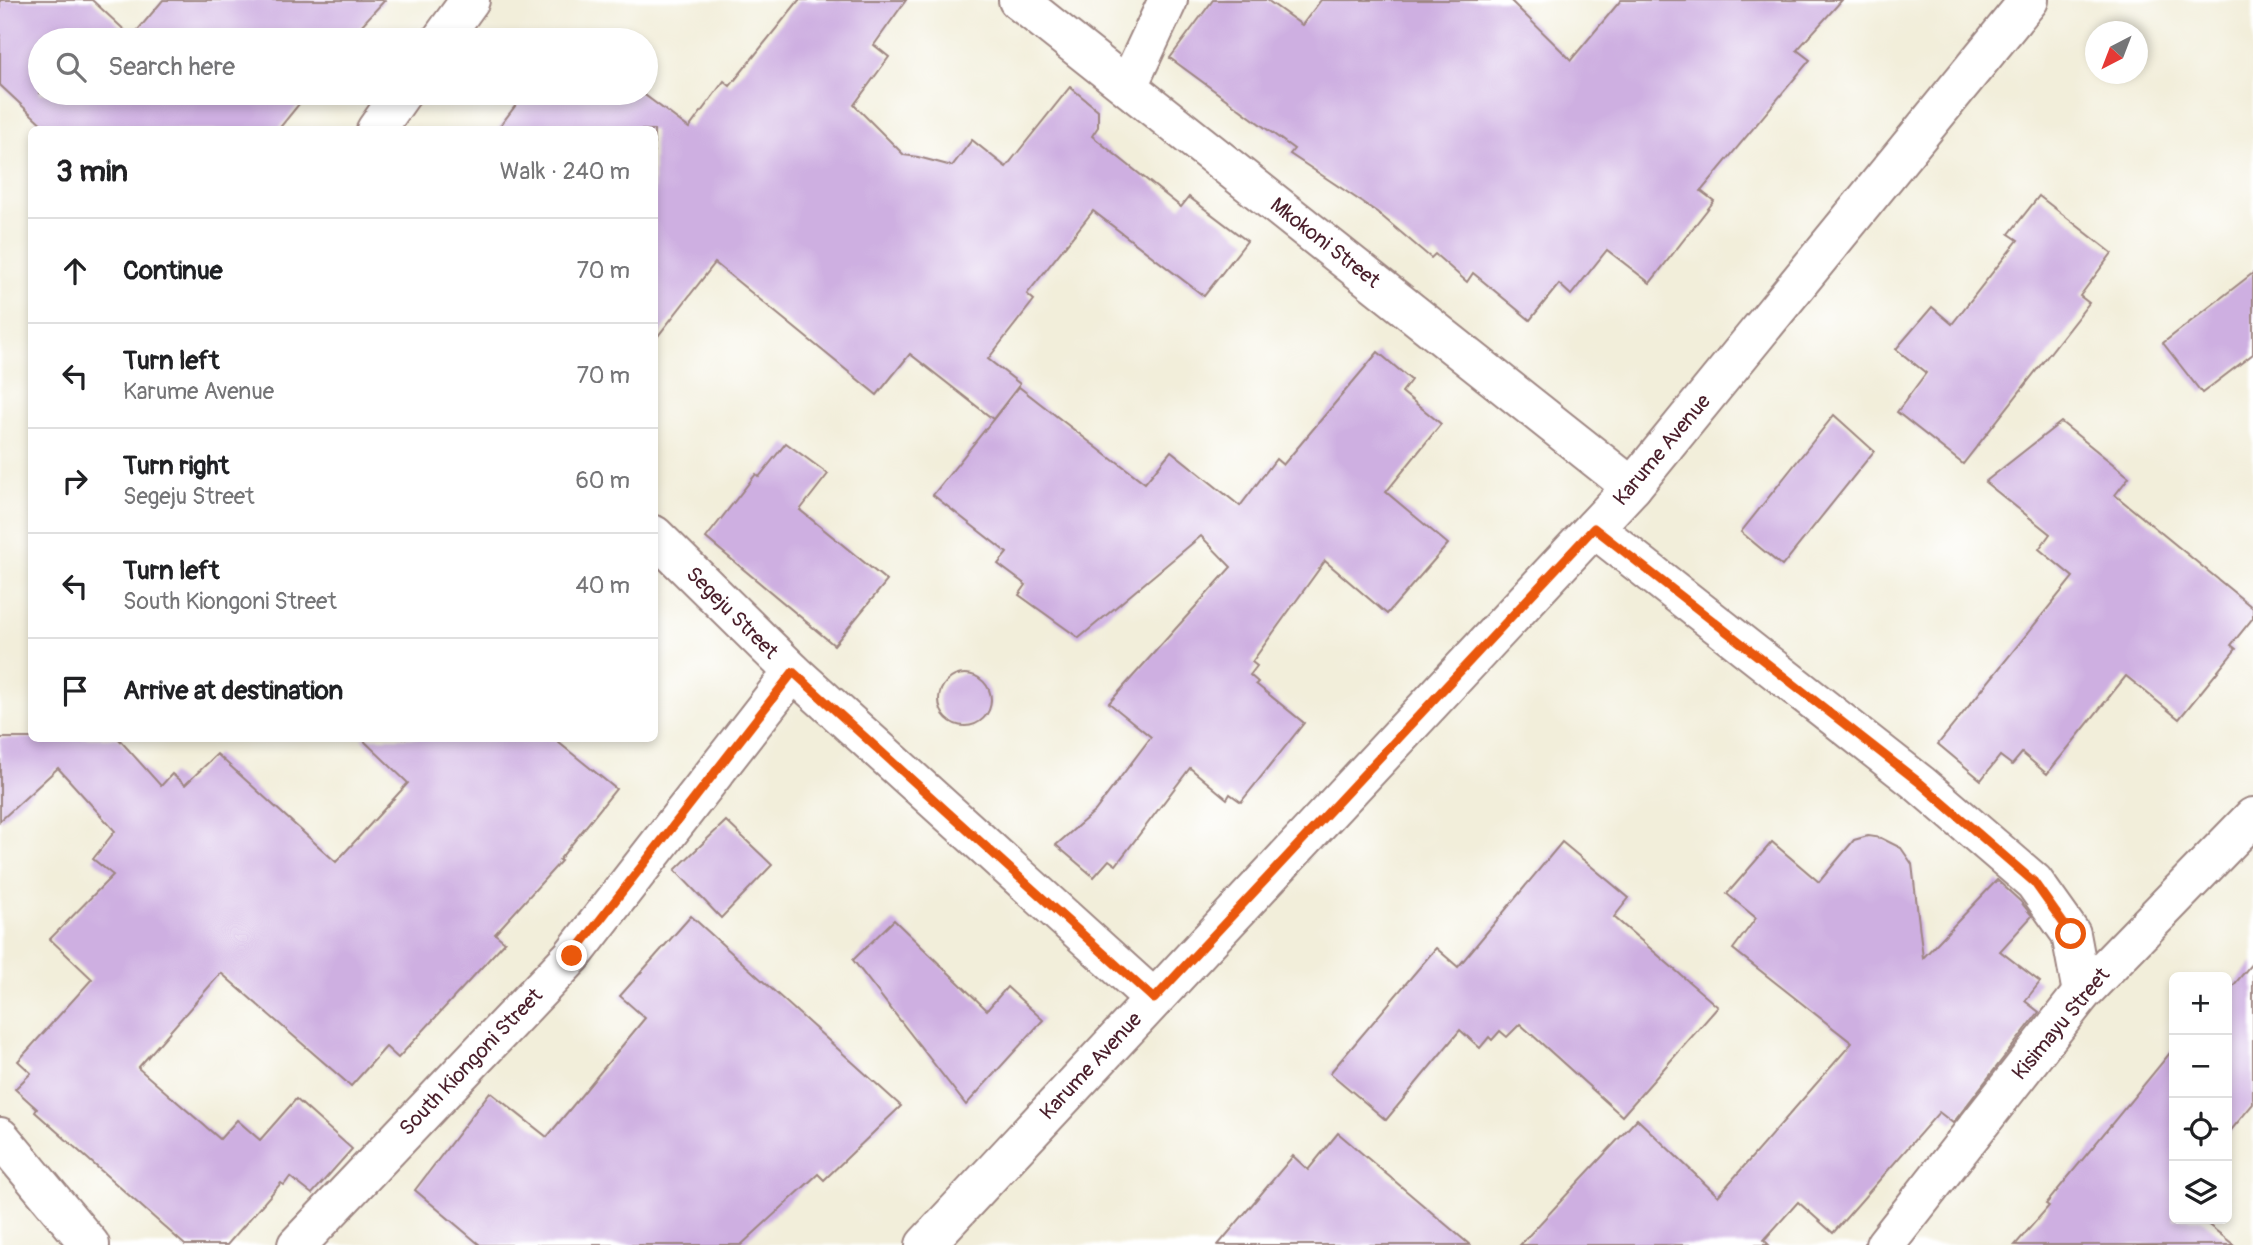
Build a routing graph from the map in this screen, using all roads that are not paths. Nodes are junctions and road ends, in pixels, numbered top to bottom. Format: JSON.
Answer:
{"nodes":[{"id":1,"x":470,"y":0,"type":"edge"},
{"id":2,"x":1018,"y":0,"type":"edge"},
{"id":3,"x":1168,"y":0,"type":"edge"},
{"id":4,"x":2029,"y":0,"type":"edge"},
{"id":5,"x":450,"y":28,"type":"edge"},
{"id":6,"x":1128,"y":86,"type":"junction"},
{"id":7,"x":394,"y":105,"type":"edge"},
{"id":8,"x":379,"y":126,"type":"edge"},
{"id":9,"x":1632,"y":487,"type":"junction"},
{"id":10,"x":1594,"y":528,"type":"junction"},
{"id":11,"x":658,"y":539,"type":"edge"},
{"id":12,"x":793,"y":672,"type":"junction"},
{"id":13,"x":2253,"y":817,"type":"edge"},
{"id":14,"x":2082,"y":993,"type":"junction"},
{"id":15,"x":1154,"y":999,"type":"junction"},
{"id":16,"x":0,"y":1138,"type":"edge"},
{"id":17,"x":90,"y":1245,"type":"edge"},
{"id":18,"x":297,"y":1245,"type":"edge"},
{"id":19,"x":925,"y":1245,"type":"edge"},
{"id":20,"x":1885,"y":1245,"type":"edge"}],
"edges":[{"from":1,"to":5,"type":"street"},
{"from":2,"to":6,"type":"street","name":"Mkokoni Street"},
{"from":3,"to":6,"type":"street"},
{"from":4,"to":9,"type":"street","name":"Karume Avenue"},
{"from":6,"to":9,"type":"street","name":"Mkokoni Street"},
{"from":7,"to":8,"type":"street"},
{"from":9,"to":10,"type":"street","name":"Karume Avenue"},
{"from":10,"to":14,"type":"street"},
{"from":10,"to":15,"type":"street","name":"Karume Avenue"},
{"from":11,"to":12,"type":"street","name":"Segeju Street"},
{"from":12,"to":15,"type":"street","name":"Segeju Street"},
{"from":12,"to":18,"type":"street","name":"South Kiongoni Street"},
{"from":13,"to":14,"type":"street","name":"Kisimayu Street"},
{"from":14,"to":20,"type":"street","name":"Kisimayu Street"},
{"from":15,"to":19,"type":"street","name":"Karume Avenue"},
{"from":16,"to":17,"type":"street"}]}
